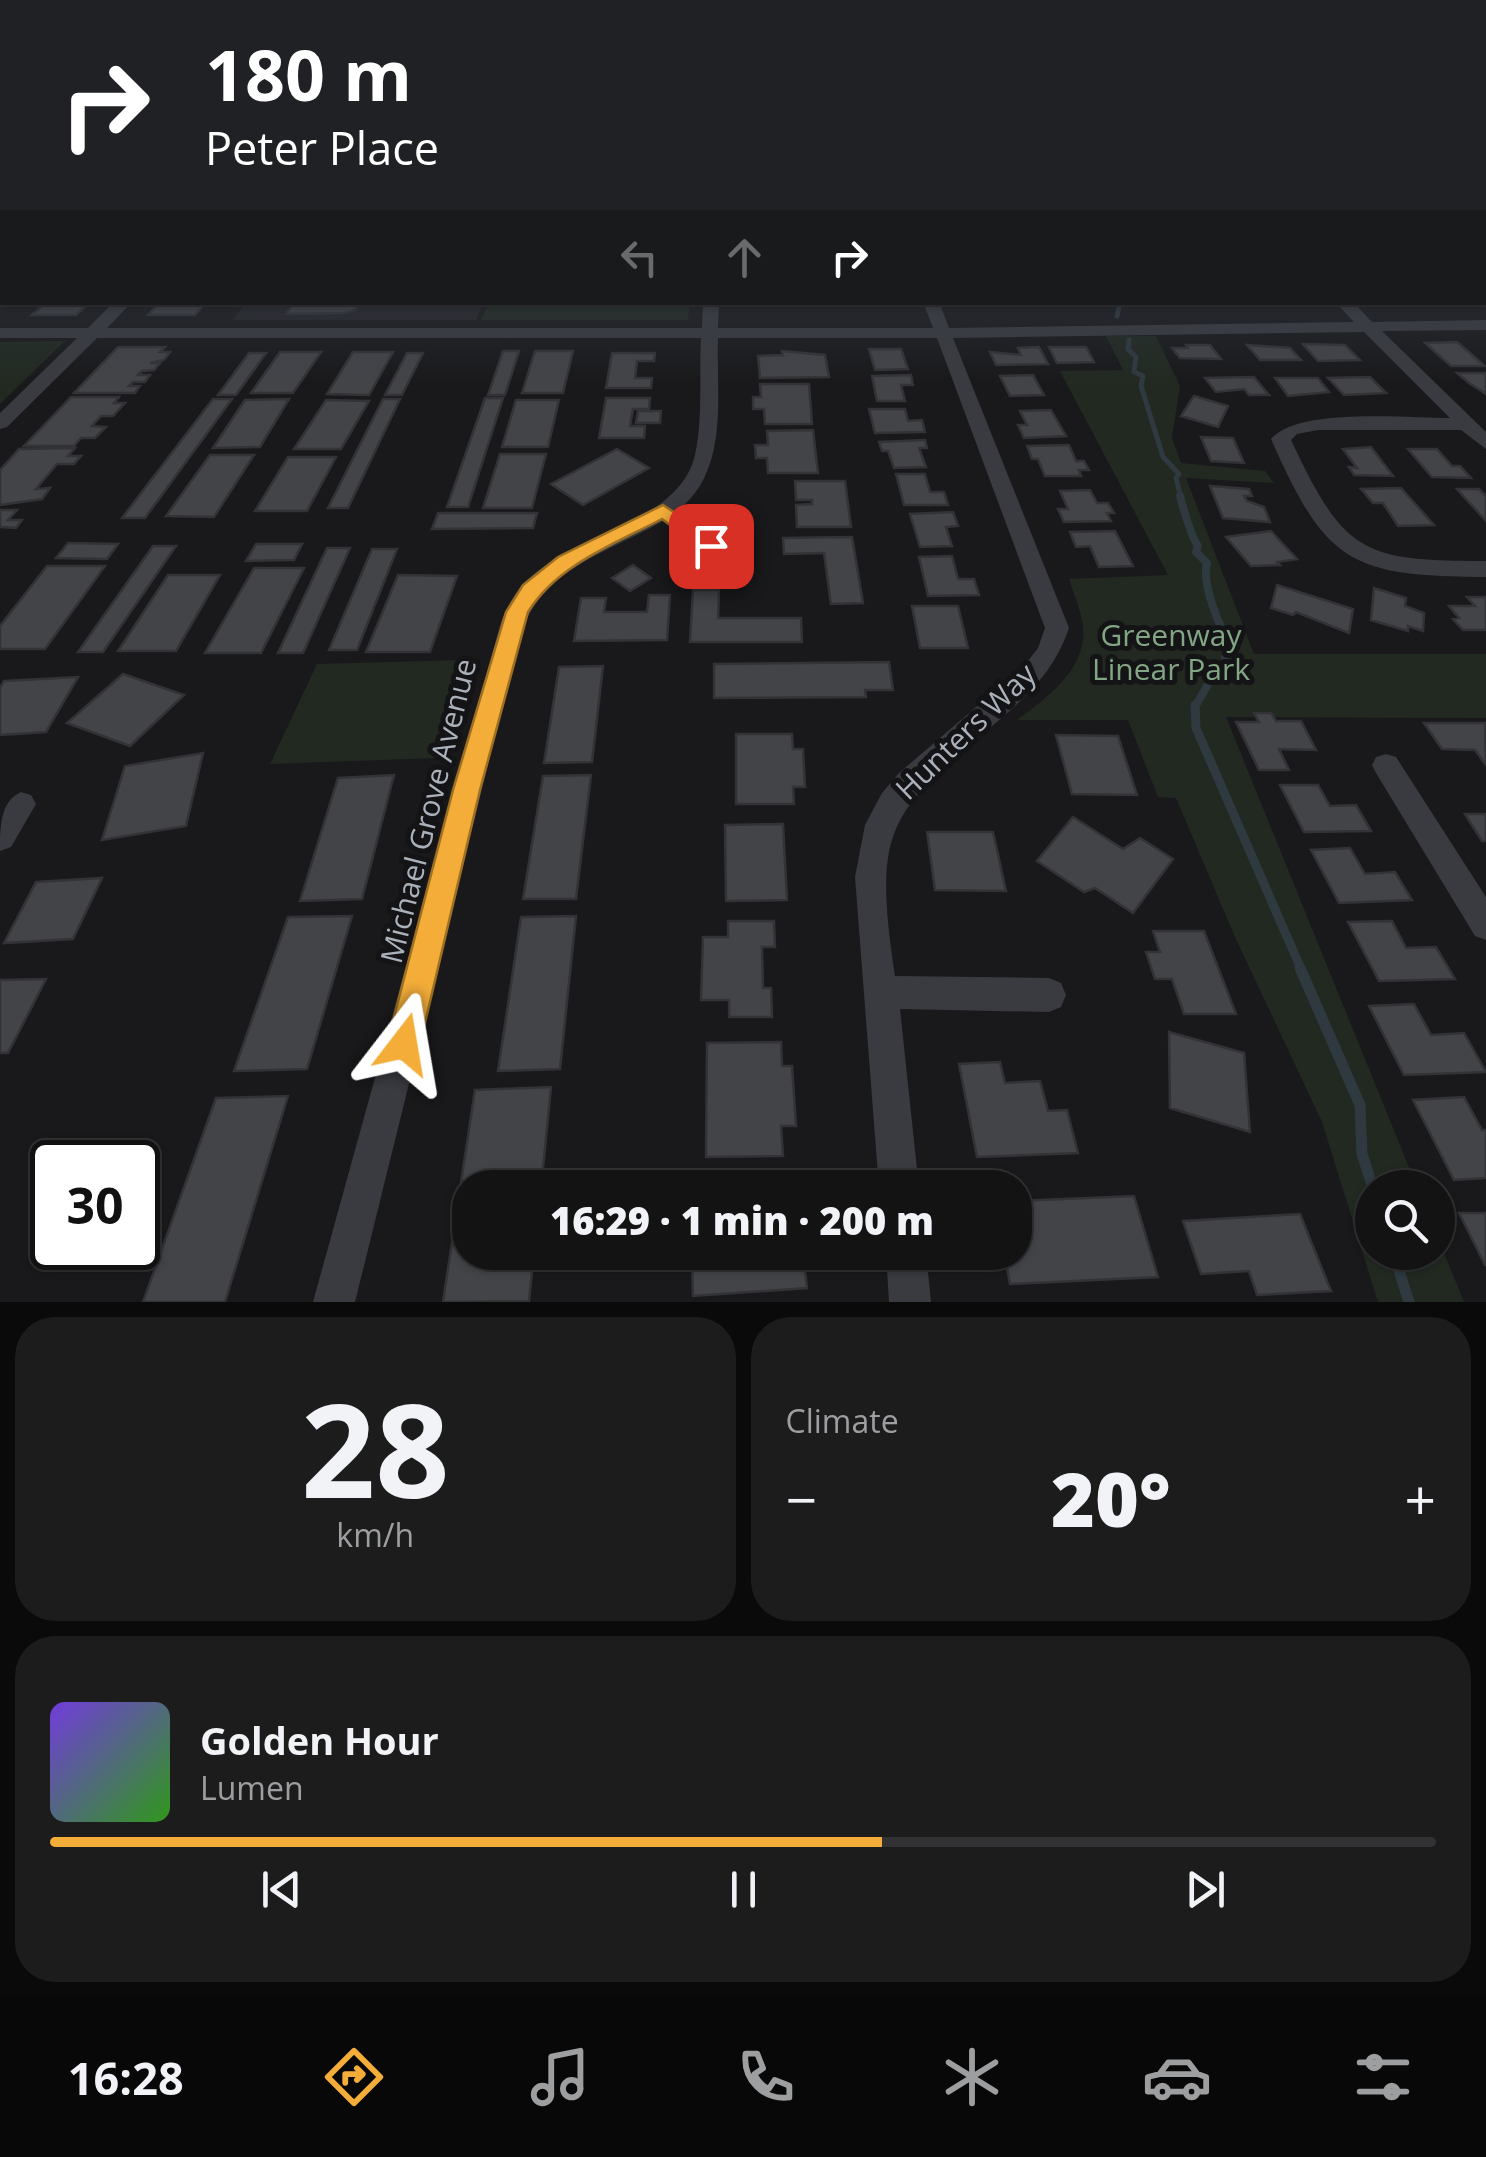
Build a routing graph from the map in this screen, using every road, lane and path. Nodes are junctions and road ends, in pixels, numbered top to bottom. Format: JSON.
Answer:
{"nodes":[{"id":1,"x":121,"y":305,"type":"edge"},
{"id":2,"x":932,"y":305,"type":"edge"},
{"id":3,"x":1346,"y":305,"type":"edge"},
{"id":4,"x":710,"y":317,"type":"edge"},
{"id":5,"x":1486,"y":326,"type":"edge"},
{"id":6,"x":1370,"y":328,"type":"junction"},
{"id":7,"x":0,"y":333,"type":"edge"},
{"id":8,"x":93,"y":333,"type":"junction"},
{"id":9,"x":940,"y":333,"type":"junction"},
{"id":10,"x":0,"y":424,"type":"edge"},
{"id":11,"x":1466,"y":424,"type":"junction"},
{"id":12,"x":1486,"y":443,"type":"edge"},
{"id":13,"x":663,"y":511,"type":"junction"},
{"id":14,"x":711,"y":546,"type":"dead end"},
{"id":15,"x":1486,"y":570,"type":"edge"},
{"id":16,"x":1386,"y":765,"type":"dead end"},
{"id":17,"x":11,"y":804,"type":"edge"},
{"id":18,"x":0,"y":838,"type":"edge"},
{"id":19,"x":1486,"y":925,"type":"edge"},
{"id":20,"x":881,"y":992,"type":"junction"},
{"id":21,"x":1050,"y":996,"type":"dead end"},
{"id":22,"x":898,"y":1170,"type":"edge"},
{"id":23,"x":907,"y":1270,"type":"edge"},
{"id":24,"x":334,"y":1302,"type":"edge"},
{"id":25,"x":910,"y":1302,"type":"edge"}],
"edges":[{"from":1,"to":8,"type":"street"},
{"from":2,"to":9,"type":"street","name":"Hunters Way"},
{"from":3,"to":6,"type":"street"},
{"from":4,"to":8,"type":"street"},
{"from":4,"to":9,"type":"street"},
{"from":4,"to":13,"type":"street","name":"Michael Grove Avenue"},
{"from":5,"to":6,"type":"street"},
{"from":6,"to":9,"type":"street"},
{"from":6,"to":11,"type":"street"},
{"from":7,"to":8,"type":"street"},
{"from":8,"to":10,"type":"street"},
{"from":9,"to":20,"type":"street","name":"Hunters Way"},
{"from":11,"to":12,"type":"street"},
{"from":11,"to":15,"type":"street"},
{"from":13,"to":14,"type":"street"},
{"from":13,"to":24,"type":"street","name":"Michael Grove Avenue"},
{"from":16,"to":19,"type":"street"},
{"from":17,"to":18,"type":"street"},
{"from":20,"to":21,"type":"street"},
{"from":20,"to":22,"type":"street","name":"Hunters Way"},
{"from":23,"to":25,"type":"street"}]}
